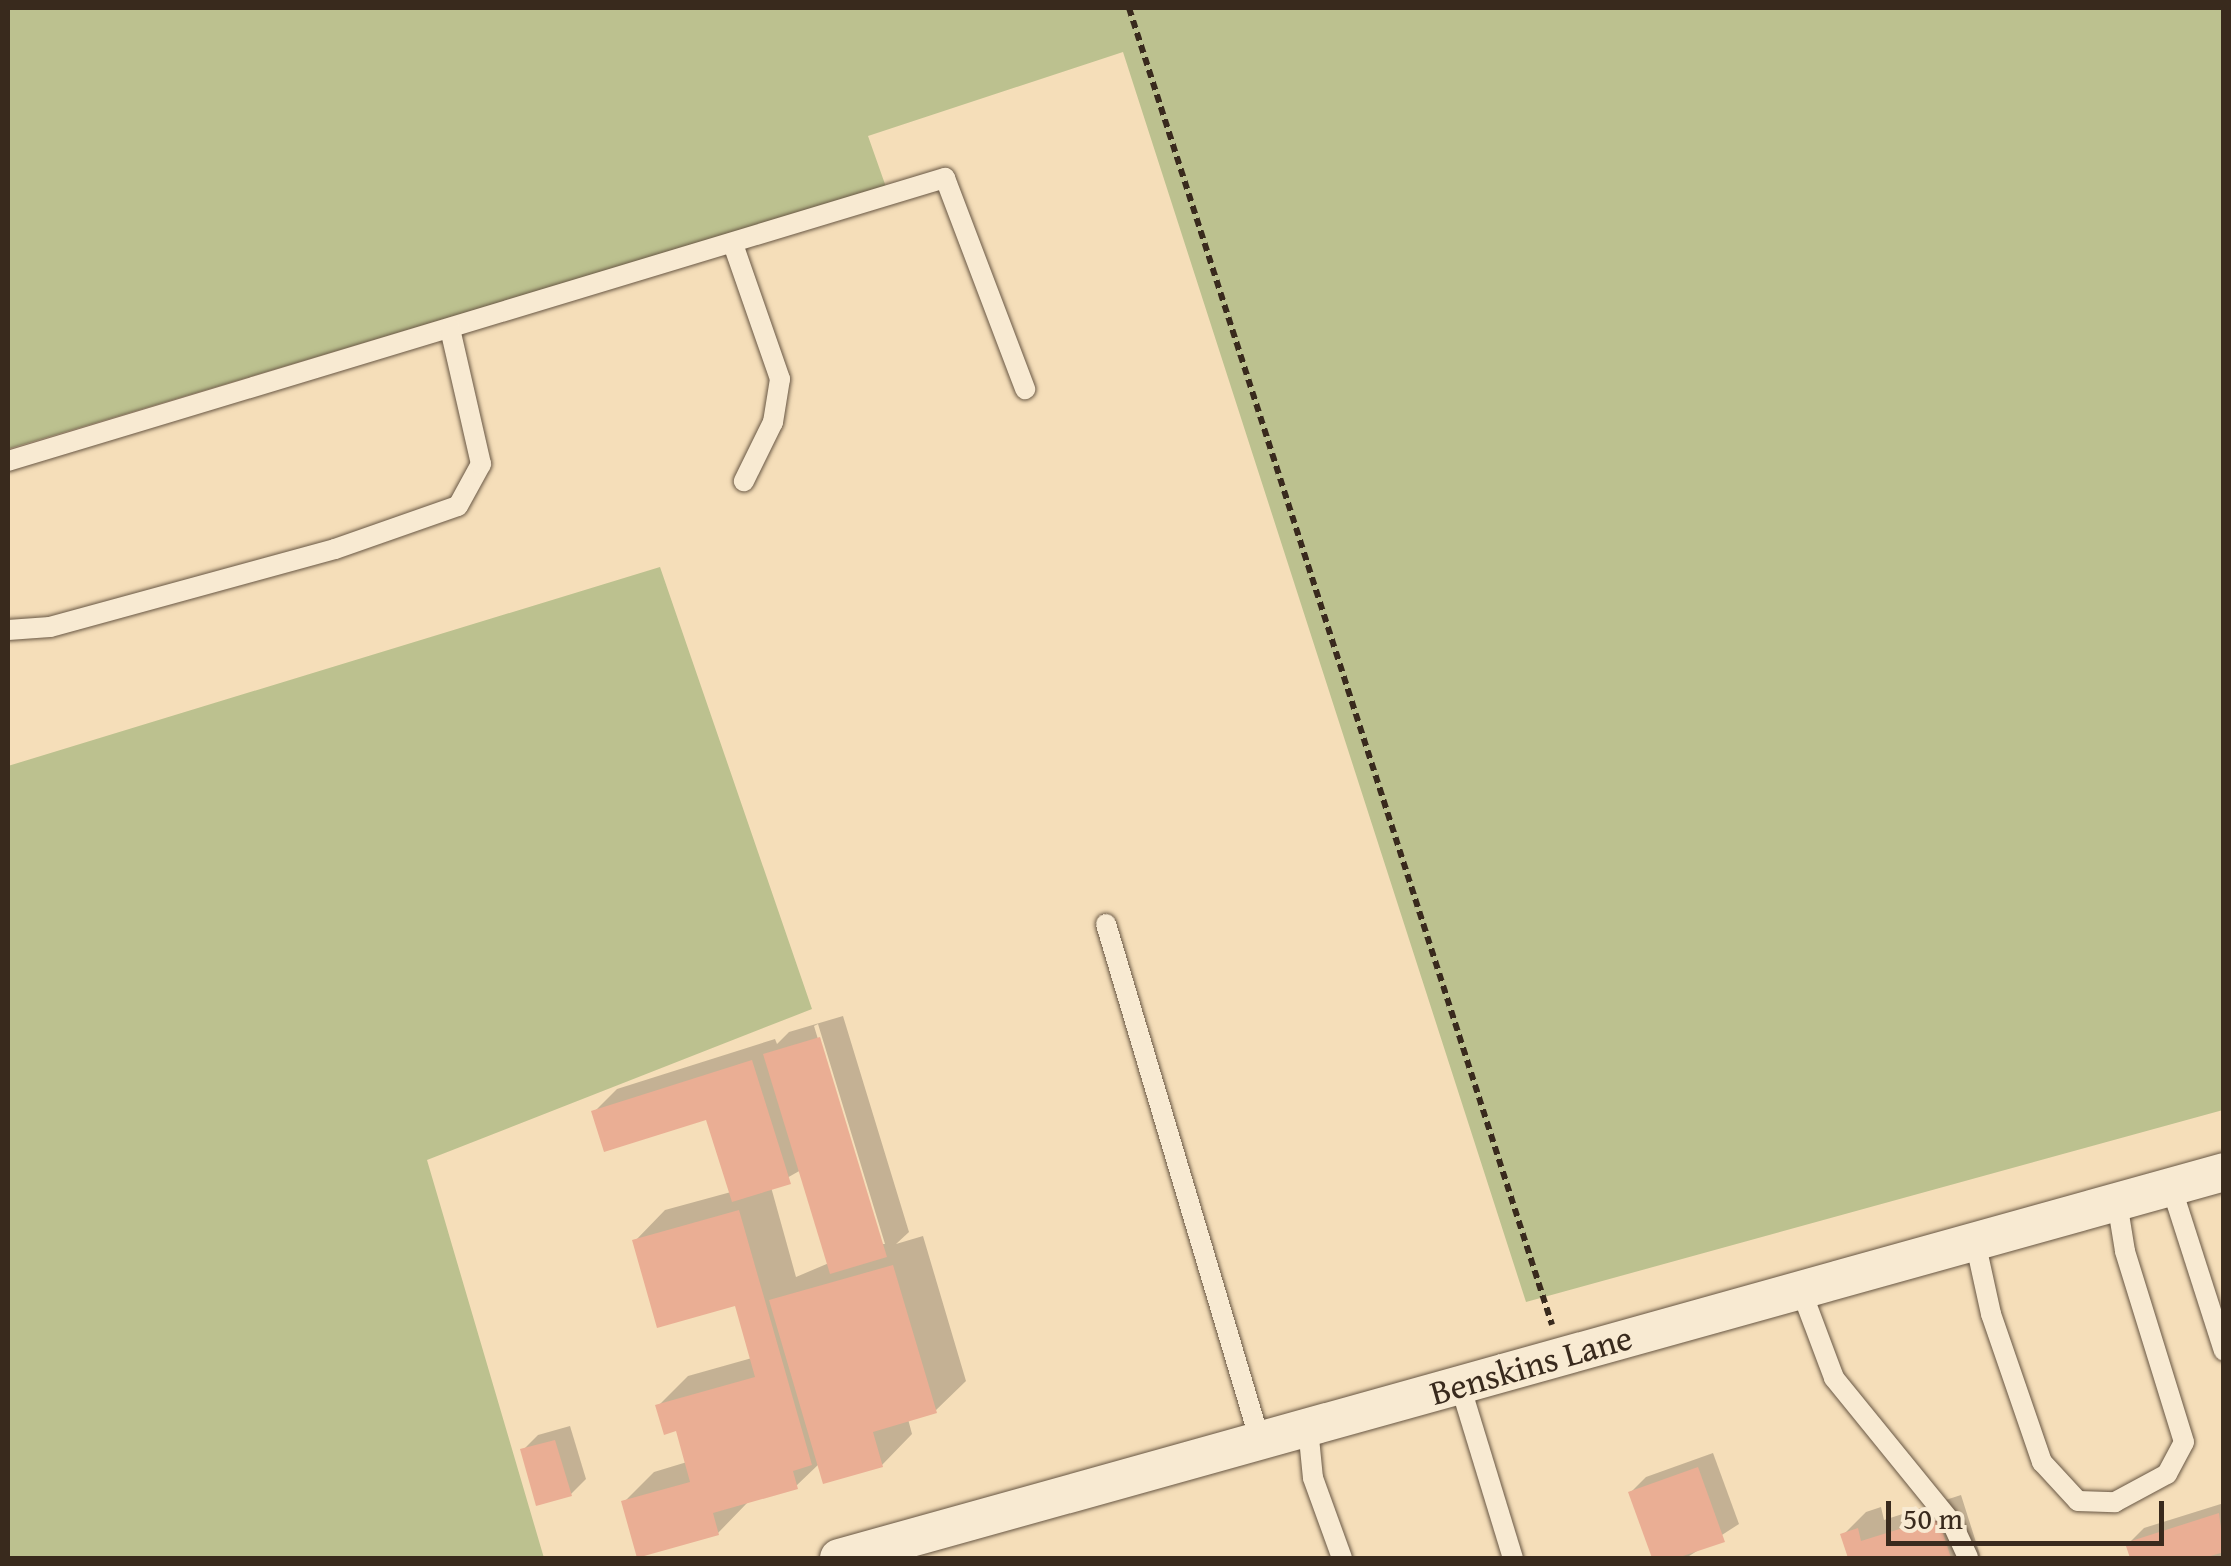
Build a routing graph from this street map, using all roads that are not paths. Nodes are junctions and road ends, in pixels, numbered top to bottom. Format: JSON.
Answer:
{"nodes":[{"id":1,"x":733,"y":244,"type":"junction"},
{"id":2,"x":450,"y":329,"type":"junction"},
{"id":3,"x":1025,"y":390,"type":"dead end"},
{"id":4,"x":8,"y":461,"type":"edge"},
{"id":5,"x":744,"y":481,"type":"dead end"},
{"id":6,"x":8,"y":630,"type":"edge"},
{"id":7,"x":1106,"y":924,"type":"dead end"},
{"id":8,"x":2224,"y":1172,"type":"edge"},
{"id":9,"x":2172,"y":1186,"type":"junction"},
{"id":10,"x":2117,"y":1202,"type":"junction"},
{"id":11,"x":1975,"y":1242,"type":"junction"},
{"id":12,"x":1801,"y":1290,"type":"junction"},
{"id":13,"x":2224,"y":1351,"type":"edge"},
{"id":14,"x":1460,"y":1385,"type":"junction"},
{"id":15,"x":1308,"y":1428,"type":"junction"},
{"id":16,"x":1260,"y":1441,"type":"junction"},
{"id":17,"x":839,"y":1558,"type":"edge"},
{"id":18,"x":1342,"y":1558,"type":"edge"},
{"id":19,"x":1513,"y":1558,"type":"edge"},
{"id":20,"x":1968,"y":1558,"type":"edge"}],
"edges":[{"from":1,"to":2,"type":"lane"},
{"from":1,"to":3,"type":"lane"},
{"from":1,"to":5,"type":"lane"},
{"from":2,"to":4,"type":"lane"},
{"from":2,"to":6,"type":"lane"},
{"from":7,"to":16,"type":"lane"},
{"from":8,"to":9,"type":"street","name":"Benskins Lane"},
{"from":9,"to":10,"type":"street","name":"Benskins Lane"},
{"from":9,"to":13,"type":"lane"},
{"from":10,"to":11,"type":"street","name":"Benskins Lane"},
{"from":10,"to":11,"type":"lane"},
{"from":11,"to":12,"type":"street","name":"Benskins Lane"},
{"from":12,"to":14,"type":"street","name":"Benskins Lane"},
{"from":12,"to":20,"type":"lane"},
{"from":14,"to":15,"type":"street","name":"Benskins Lane"},
{"from":14,"to":19,"type":"lane"},
{"from":15,"to":16,"type":"street","name":"Benskins Lane"},
{"from":15,"to":18,"type":"lane"},
{"from":16,"to":17,"type":"street","name":"Benskins Lane"}]}
